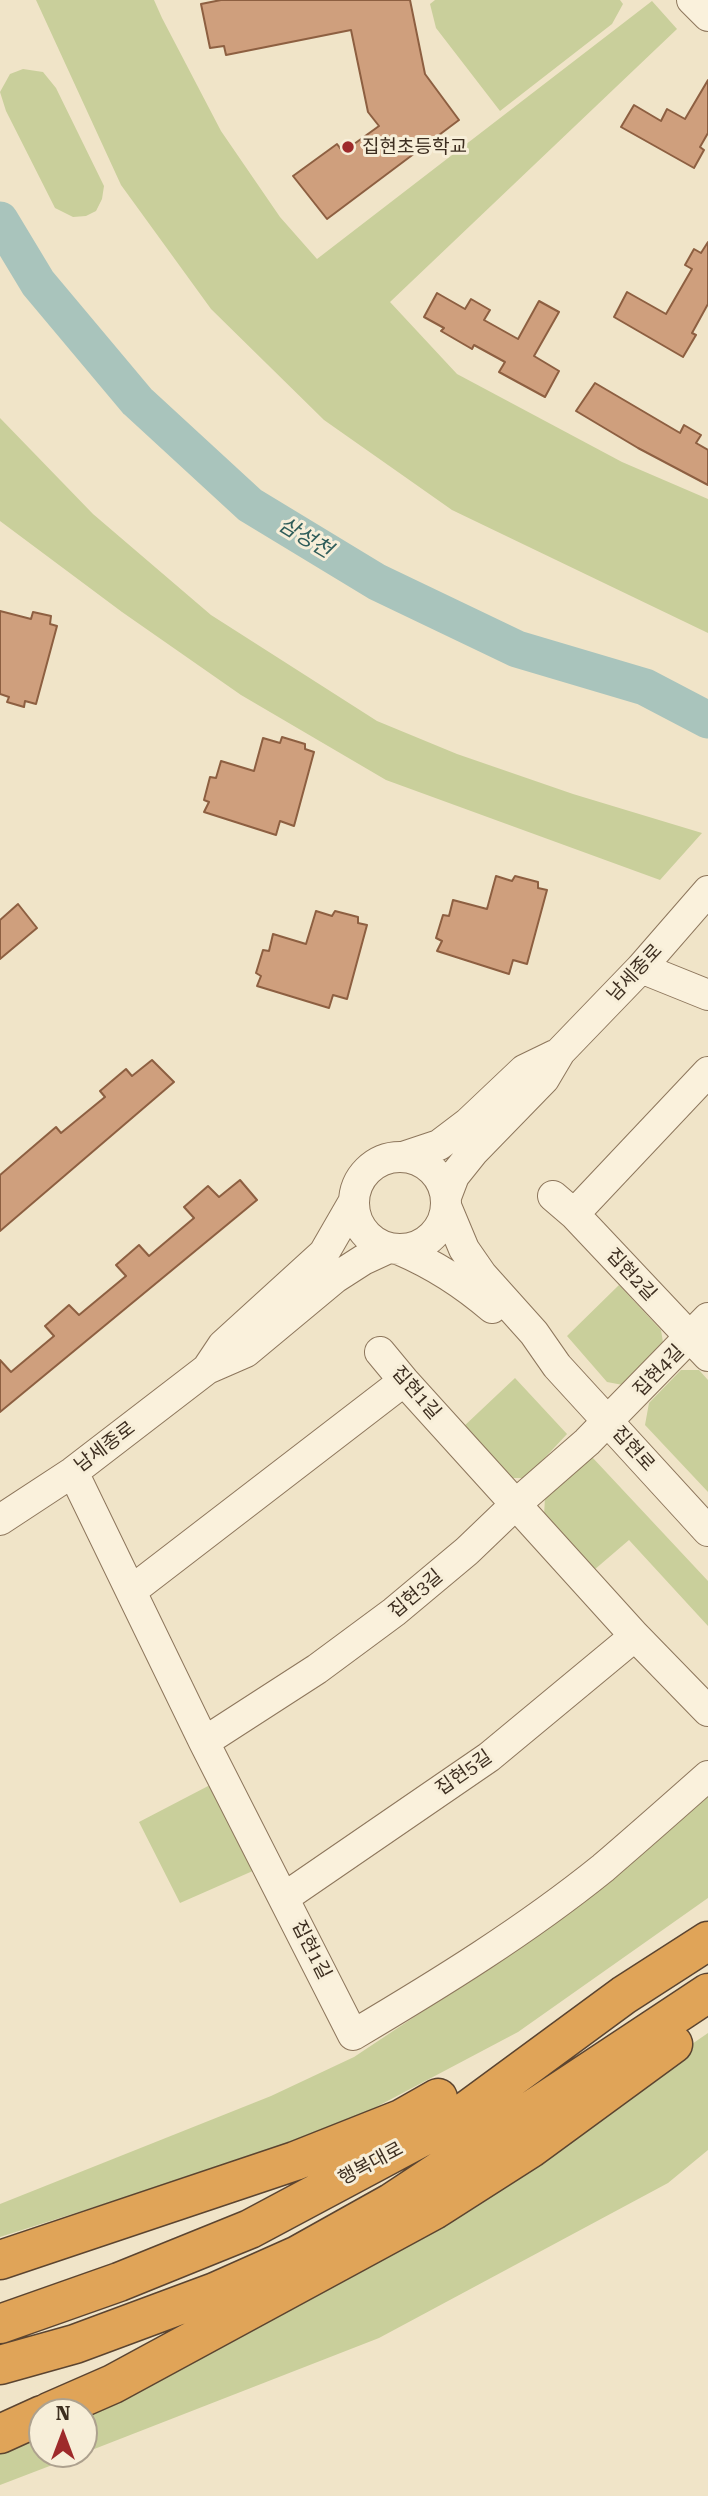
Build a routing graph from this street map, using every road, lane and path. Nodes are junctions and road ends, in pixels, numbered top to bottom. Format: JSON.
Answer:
{"nodes":[{"id":1,"x":692,"y":0,"type":"edge"},
{"id":2,"x":708,"y":16,"type":"edge"},
{"id":3,"x":708,"y":891,"type":"edge"},
{"id":4,"x":641,"y":968,"type":"junction"},
{"id":5,"x":708,"y":996,"type":"edge"},
{"id":6,"x":560,"y":1052,"type":"junction"},
{"id":7,"x":708,"y":1072,"type":"edge"},
{"id":8,"x":403,"y":1157,"type":"junction"},
{"id":9,"x":354,"y":1201,"type":"junction"},
{"id":10,"x":446,"y":1201,"type":"junction"},
{"id":11,"x":394,"y":1249,"type":"junction"},
{"id":12,"x":702,"y":1337,"type":"edge"},
{"id":13,"x":380,"y":1352,"type":"dead end"},
{"id":14,"x":557,"y":1366,"type":"junction"},
{"id":15,"x":206,"y":1369,"type":"junction"},
{"id":16,"x":404,"y":1381,"type":"junction"},
{"id":17,"x":608,"y":1422,"type":"junction"},
{"id":18,"x":73,"y":1472,"type":"junction"},
{"id":19,"x":516,"y":1504,"type":"junction"},
{"id":20,"x":0,"y":1520,"type":"edge"},
{"id":21,"x":708,"y":1531,"type":"edge"},
{"id":22,"x":131,"y":1591,"type":"junction"},
{"id":23,"x":635,"y":1636,"type":"junction"},
{"id":24,"x":708,"y":1711,"type":"edge"},
{"id":25,"x":204,"y":1742,"type":"junction"},
{"id":26,"x":708,"y":1776,"type":"edge"},
{"id":27,"x":285,"y":1897,"type":"junction"},
{"id":28,"x":708,"y":1941,"type":"edge"},
{"id":29,"x":708,"y":1993,"type":"edge"},
{"id":30,"x":624,"y":1995,"type":"junction"},
{"id":31,"x":708,"y":2007,"type":"edge"},
{"id":32,"x":0,"y":2260,"type":"edge"},
{"id":33,"x":0,"y":2324,"type":"edge"},
{"id":34,"x":0,"y":2365,"type":"edge"},
{"id":35,"x":81,"y":2398,"type":"edge"},
{"id":36,"x":28,"y":2421,"type":"edge"},
{"id":37,"x":0,"y":2434,"type":"edge"}],
"edges":[{"from":1,"to":2,"type":"street"},
{"from":3,"to":4,"type":"street","name":"남세종로"},
{"from":4,"to":5,"type":"street"},
{"from":4,"to":6,"type":"street","name":"남세종로"},
{"from":6,"to":8,"type":"street","name":"남세종로"},
{"from":6,"to":10,"type":"street","name":"남세종로"},
{"from":7,"to":12,"type":"street","name":"집현2길"},
{"from":8,"to":9,"type":"street"},
{"from":8,"to":10,"type":"street"},
{"from":9,"to":11,"type":"street"},
{"from":9,"to":15,"type":"street","name":"남세종로"},
{"from":10,"to":11,"type":"street"},
{"from":10,"to":14,"type":"street","name":"집현로"},
{"from":11,"to":14,"type":"street","name":"집현로"},
{"from":11,"to":15,"type":"street","name":"남세종로"},
{"from":12,"to":17,"type":"street","name":"집현4길"},
{"from":13,"to":16,"type":"street","name":"집현1길"},
{"from":14,"to":17,"type":"street","name":"집현로"},
{"from":15,"to":18,"type":"street","name":"남세종로"},
{"from":16,"to":19,"type":"street","name":"집현1길"},
{"from":16,"to":22,"type":"street"},
{"from":17,"to":19,"type":"street","name":"집현3길"},
{"from":17,"to":21,"type":"street","name":"집현로"},
{"from":18,"to":20,"type":"street","name":"남세종로"},
{"from":18,"to":22,"type":"street","name":"집현1길"},
{"from":19,"to":23,"type":"street","name":"집현1길"},
{"from":19,"to":25,"type":"street","name":"집현3길"},
{"from":22,"to":25,"type":"street","name":"집현1길"},
{"from":23,"to":24,"type":"street","name":"집현1길"},
{"from":23,"to":27,"type":"street","name":"집현5길"},
{"from":25,"to":27,"type":"street","name":"집현1길"},
{"from":26,"to":27,"type":"street","name":"집현1길"},
{"from":28,"to":30,"type":"highway","name":"행복대로"},
{"from":29,"to":34,"type":"highway","name":"행복대로"},
{"from":30,"to":32,"type":"highway"},
{"from":30,"to":33,"type":"highway","name":"행복대로"},
{"from":31,"to":35,"type":"highway"},
{"from":36,"to":37,"type":"highway"}]}
